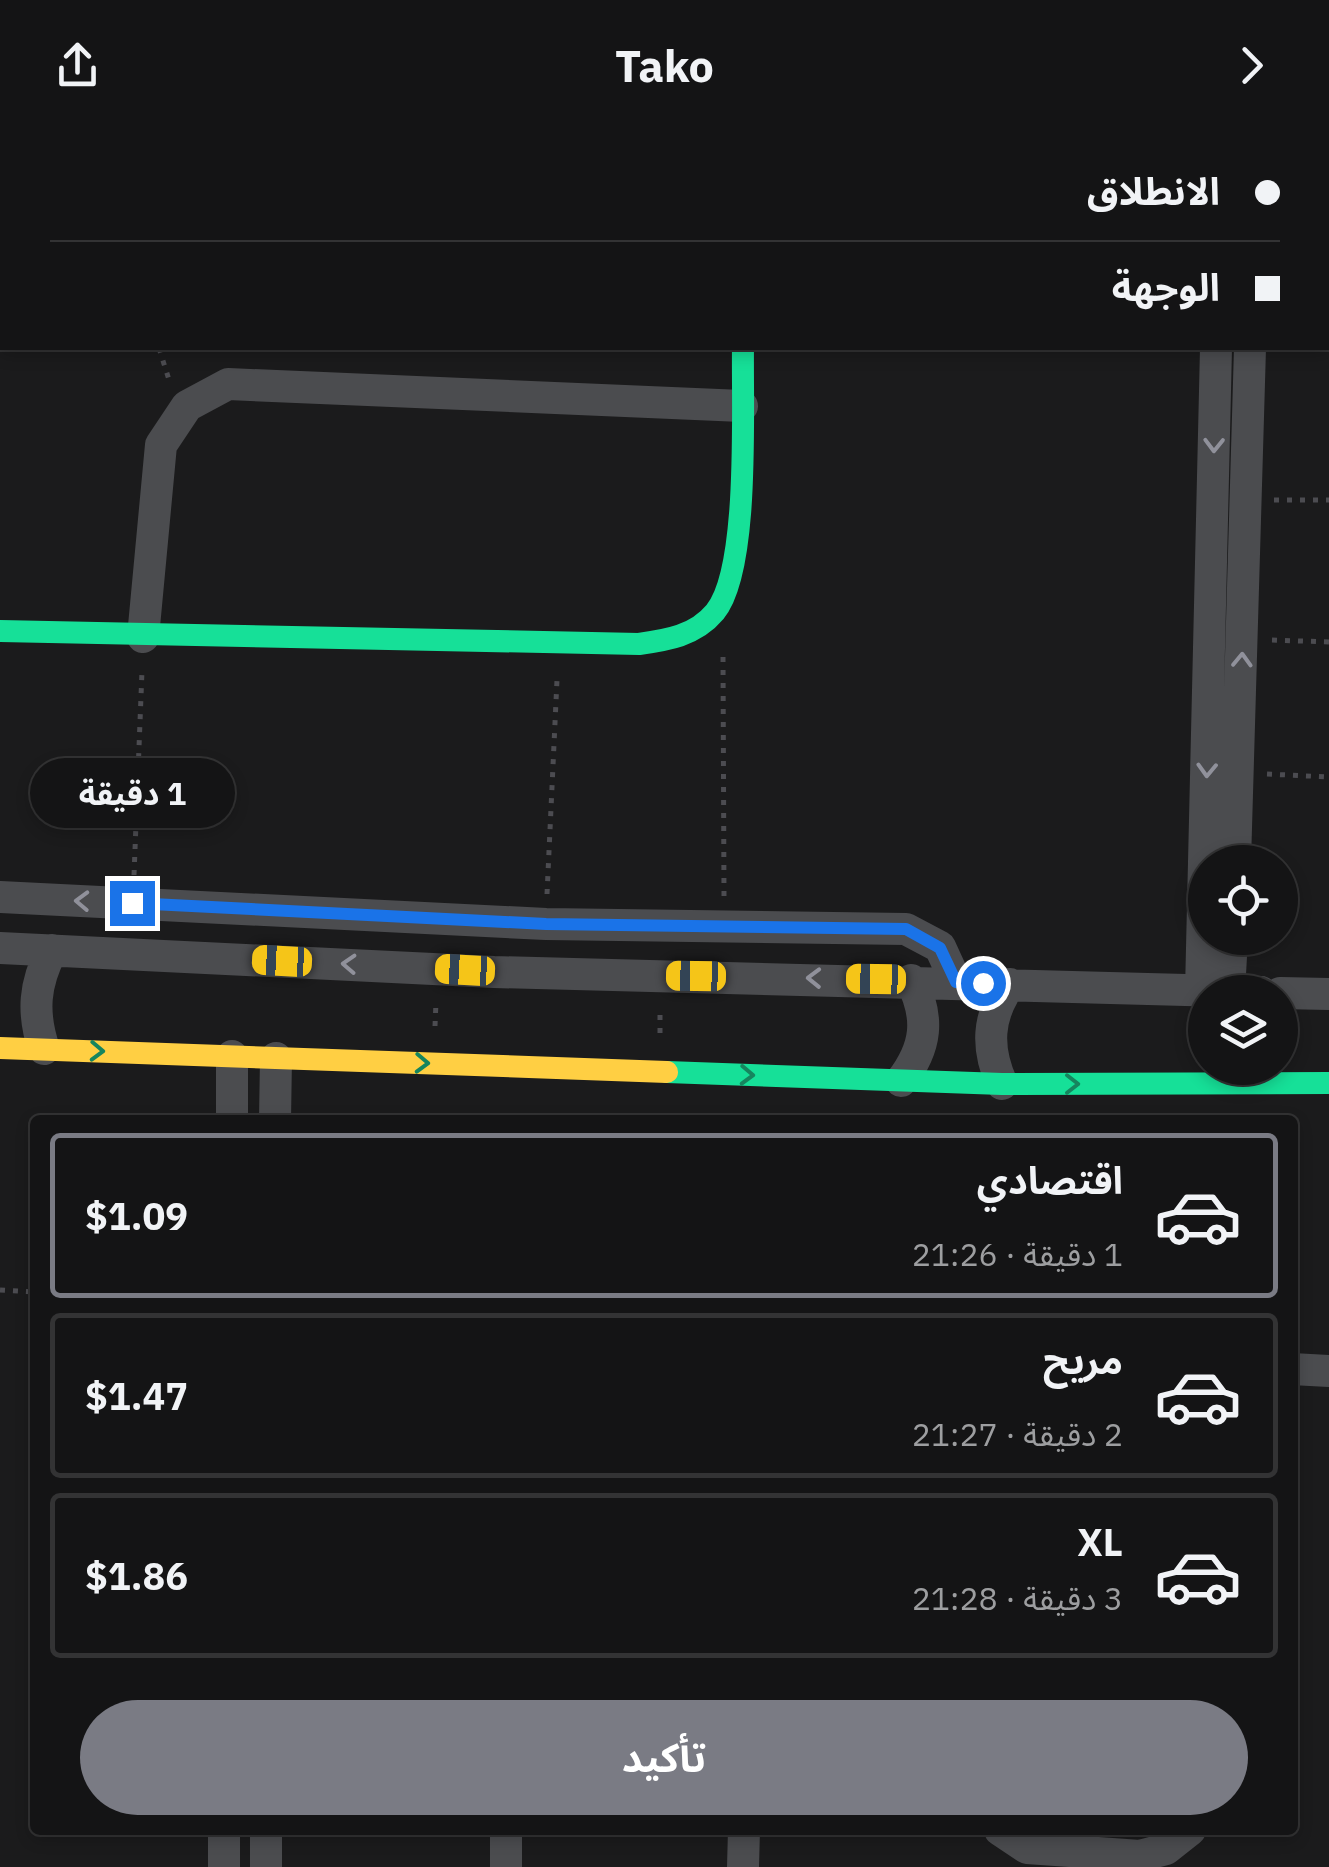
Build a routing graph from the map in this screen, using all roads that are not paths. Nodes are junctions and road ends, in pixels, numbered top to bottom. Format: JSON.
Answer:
{"nodes":[{"id":1,"x":743,"y":350,"type":"edge"},
{"id":2,"x":1216,"y":350,"type":"edge"},
{"id":3,"x":1250,"y":350,"type":"edge"},
{"id":4,"x":742,"y":406,"type":"junction"},
{"id":5,"x":0,"y":631,"type":"edge"},
{"id":6,"x":143,"y":636,"type":"junction"},
{"id":7,"x":1224,"y":711,"type":"junction"},
{"id":8,"x":1236,"y":845,"type":"edge"},
{"id":9,"x":0,"y":898,"type":"edge"},
{"id":10,"x":0,"y":948,"type":"edge"},
{"id":11,"x":52,"y":950,"type":"junction"},
{"id":12,"x":1216,"y":975,"type":"edge"},
{"id":13,"x":911,"y":980,"type":"junction"},
{"id":14,"x":956,"y":982,"type":"junction"},
{"id":15,"x":1010,"y":984,"type":"junction"},
{"id":16,"x":1188,"y":990,"type":"edge"},
{"id":17,"x":1298,"y":993,"type":"edge"},
{"id":18,"x":1329,"y":994,"type":"edge"},
{"id":19,"x":0,"y":1048,"type":"edge"},
{"id":20,"x":44,"y":1050,"type":"junction"},
{"id":21,"x":232,"y":1056,"type":"junction"},
{"id":22,"x":276,"y":1058,"type":"junction"},
{"id":23,"x":901,"y":1080,"type":"junction"},
{"id":24,"x":1329,"y":1083,"type":"edge"},
{"id":25,"x":1002,"y":1084,"type":"junction"},
{"id":26,"x":232,"y":1115,"type":"edge"},
{"id":27,"x":275,"y":1115,"type":"edge"},
{"id":28,"x":1298,"y":1369,"type":"edge"},
{"id":29,"x":1329,"y":1370,"type":"edge"},
{"id":30,"x":224,"y":1835,"type":"edge"},
{"id":31,"x":266,"y":1835,"type":"edge"},
{"id":32,"x":506,"y":1835,"type":"edge"},
{"id":33,"x":744,"y":1835,"type":"edge"},
{"id":34,"x":1007,"y":1835,"type":"edge"},
{"id":35,"x":1184,"y":1835,"type":"edge"},
{"id":36,"x":224,"y":1867,"type":"edge"},
{"id":37,"x":266,"y":1867,"type":"edge"},
{"id":38,"x":506,"y":1867,"type":"edge"},
{"id":39,"x":744,"y":1867,"type":"edge"}],
"edges":[{"from":1,"to":4,"type":"street"},
{"from":2,"to":7,"type":"street","one_way":true},
{"from":7,"to":3,"type":"street","one_way":true},
{"from":4,"to":6,"type":"street"},
{"from":4,"to":6,"type":"street"},
{"from":5,"to":6,"type":"street"},
{"from":7,"to":8,"type":"street"},
{"from":7,"to":12,"type":"street","one_way":true},
{"from":14,"to":9,"type":"street","one_way":true},
{"from":10,"to":11,"type":"street"},
{"from":13,"to":11,"type":"street","one_way":true},
{"from":11,"to":20,"type":"street"},
{"from":13,"to":14,"type":"street"},
{"from":13,"to":23,"type":"street"},
{"from":14,"to":15,"type":"street"},
{"from":15,"to":16,"type":"street"},
{"from":15,"to":25,"type":"street"},
{"from":17,"to":18,"type":"street"},
{"from":19,"to":20,"type":"street"},
{"from":20,"to":21,"type":"street","one_way":true},
{"from":21,"to":22,"type":"street"},
{"from":21,"to":26,"type":"street"},
{"from":22,"to":23,"type":"street","one_way":true},
{"from":22,"to":27,"type":"street"},
{"from":23,"to":25,"type":"street"},
{"from":25,"to":24,"type":"street","one_way":true},
{"from":28,"to":29,"type":"street"},
{"from":30,"to":36,"type":"street"},
{"from":31,"to":37,"type":"street"},
{"from":32,"to":38,"type":"street"},
{"from":33,"to":39,"type":"street"},
{"from":34,"to":35,"type":"street"}]}
